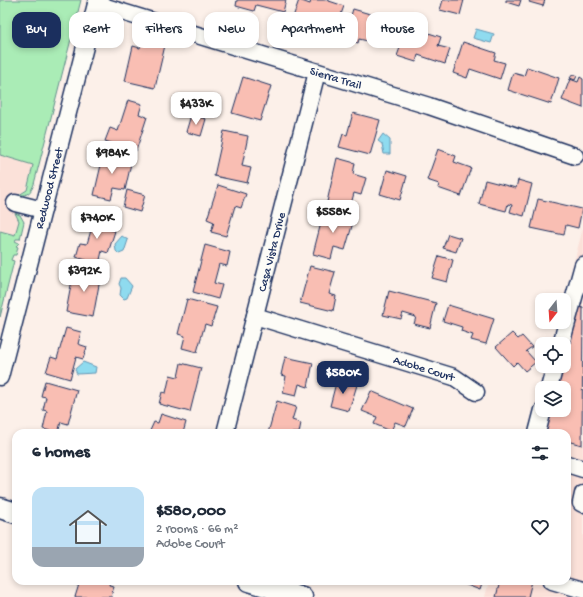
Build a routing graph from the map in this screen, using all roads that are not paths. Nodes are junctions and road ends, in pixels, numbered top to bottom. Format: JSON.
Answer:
{"nodes":[{"id":1,"x":96,"y":2,"type":"edge"},
{"id":2,"x":317,"y":72,"type":"junction"},
{"id":3,"x":575,"y":156,"type":"dead end"},
{"id":4,"x":14,"y":202,"type":"dead end"},
{"id":5,"x":43,"y":210,"type":"junction"},
{"id":6,"x":583,"y":265,"type":"edge"},
{"id":7,"x":255,"y":316,"type":"junction"},
{"id":8,"x":563,"y":337,"type":"edge"},
{"id":9,"x":0,"y":377,"type":"edge"},
{"id":10,"x":476,"y":392,"type":"dead end"},
{"id":11,"x":541,"y":417,"type":"edge"},
{"id":12,"x":226,"y":429,"type":"edge"},
{"id":13,"x":538,"y":429,"type":"edge"},
{"id":14,"x":571,"y":465,"type":"edge"},
{"id":15,"x":583,"y":469,"type":"edge"},
{"id":16,"x":583,"y":494,"type":"edge"},
{"id":17,"x":583,"y":504,"type":"edge"},
{"id":18,"x":0,"y":508,"type":"edge"},
{"id":19,"x":12,"y":512,"type":"edge"},
{"id":20,"x":262,"y":585,"type":"edge"},
{"id":21,"x":566,"y":585,"type":"edge"},
{"id":22,"x":583,"y":590,"type":"edge"},
{"id":23,"x":302,"y":597,"type":"edge"}],
"edges":[{"from":1,"to":2,"type":"street","name":"Sierra Trail"},
{"from":1,"to":5,"type":"street","name":"Redwood Street"},
{"from":2,"to":3,"type":"street","name":"Sierra Trail"},
{"from":2,"to":7,"type":"street","name":"Casa Vista Drive"},
{"from":4,"to":5,"type":"street"},
{"from":5,"to":9,"type":"street","name":"Redwood Street"},
{"from":6,"to":8,"type":"street"},
{"from":7,"to":10,"type":"street","name":"Adobe Court"},
{"from":7,"to":12,"type":"street","name":"Casa Vista Drive"},
{"from":11,"to":13,"type":"street"},
{"from":14,"to":15,"type":"street"},
{"from":16,"to":17,"type":"street"},
{"from":18,"to":19,"type":"main road"},
{"from":20,"to":23,"type":"main road"},
{"from":21,"to":22,"type":"street"}]}
